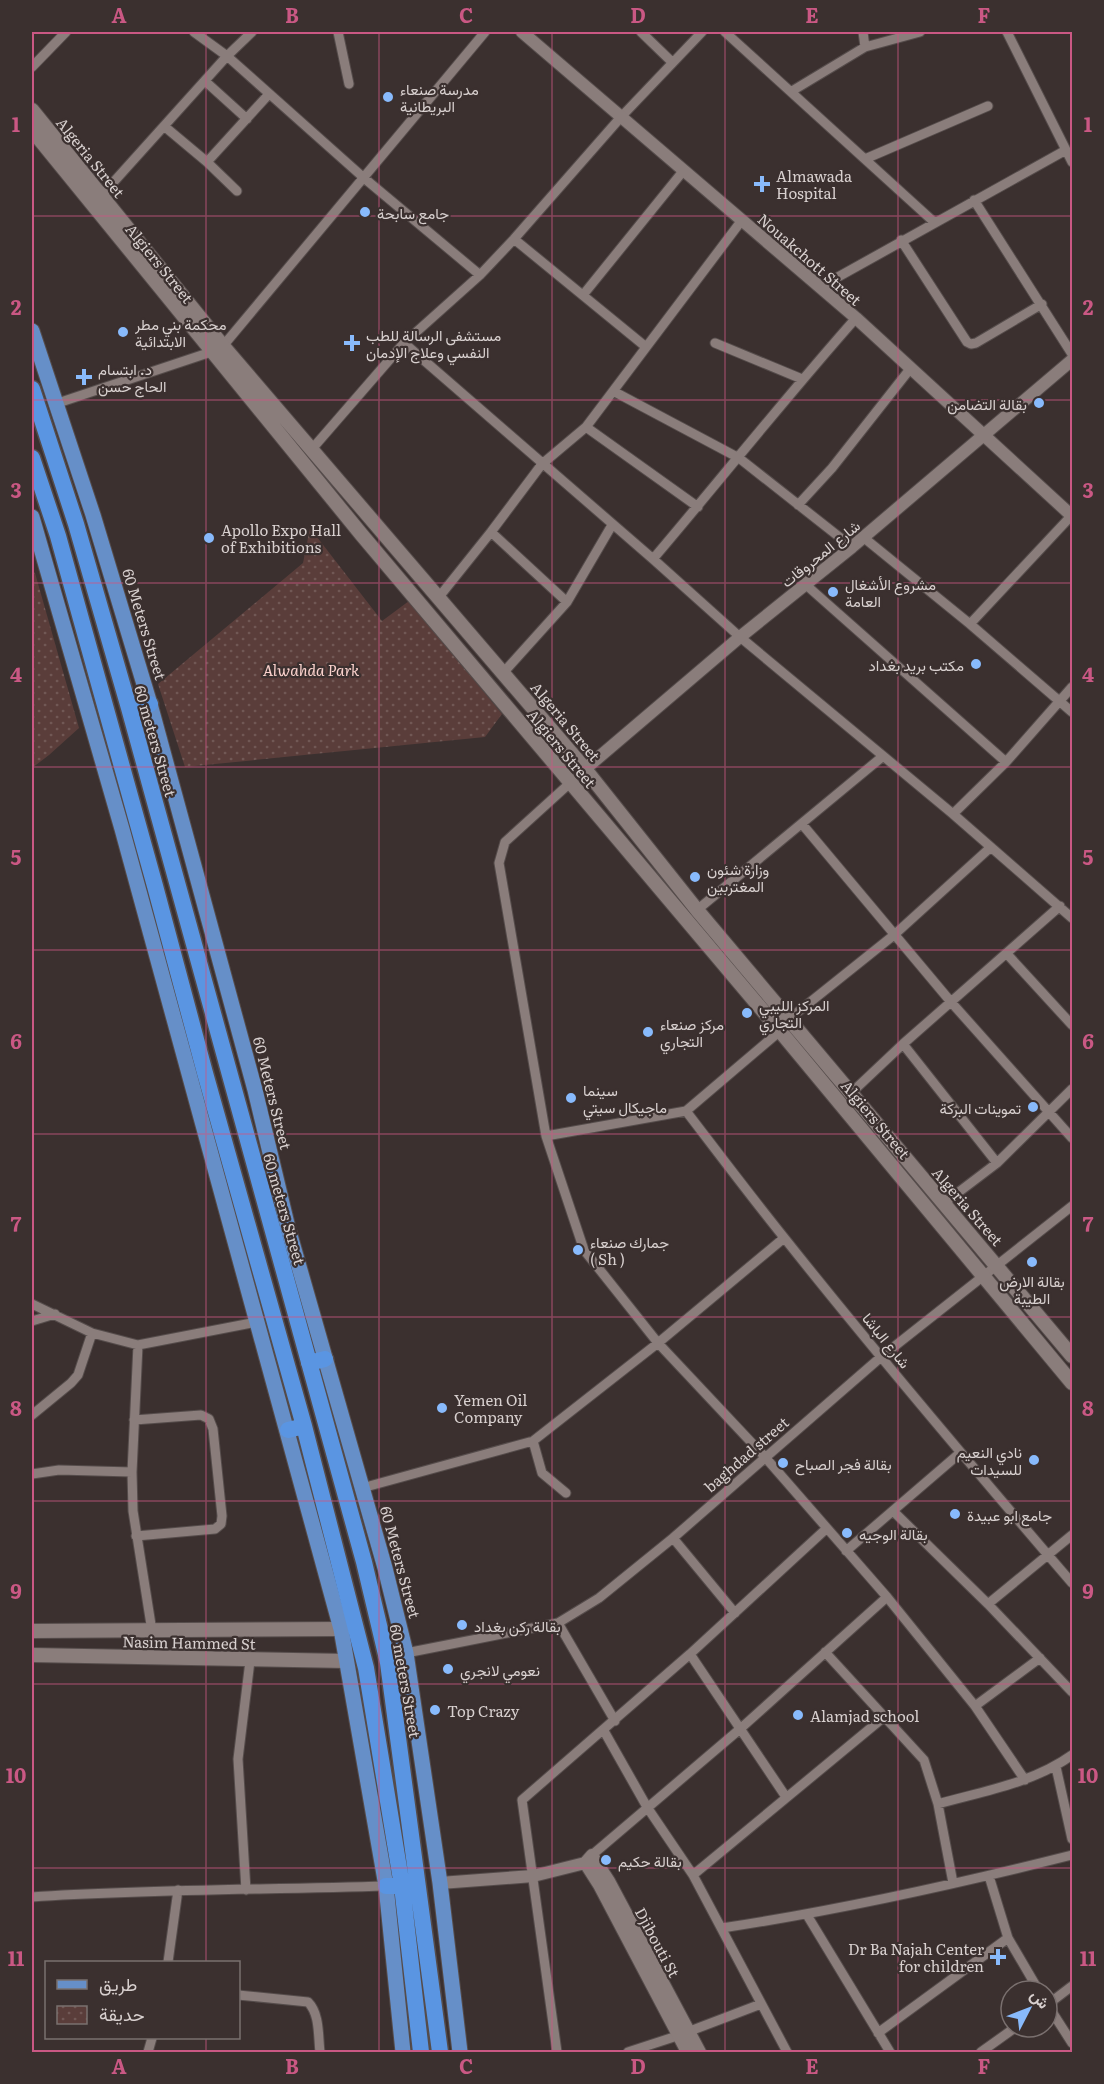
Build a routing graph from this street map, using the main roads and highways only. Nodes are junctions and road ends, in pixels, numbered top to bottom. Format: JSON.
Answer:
{"nodes":[{"id":1,"x":32,"y":110,"type":"edge"},
{"id":2,"x":32,"y":130,"type":"edge"},
{"id":3,"x":32,"y":331,"type":"edge"},
{"id":4,"x":217,"y":349,"type":"junction"},
{"id":5,"x":32,"y":389,"type":"edge"},
{"id":6,"x":32,"y":458,"type":"edge"},
{"id":7,"x":32,"y":517,"type":"edge"},
{"id":8,"x":374,"y":522,"type":"junction"},
{"id":9,"x":361,"y":534,"type":"junction"},
{"id":10,"x":36,"y":544,"type":"edge"},
{"id":11,"x":150,"y":704,"type":"junction"},
{"id":12,"x":129,"y":708,"type":"junction"},
{"id":13,"x":585,"y":769,"type":"junction"},
{"id":14,"x":570,"y":783,"type":"junction"},
{"id":15,"x":130,"y":827,"type":"junction"},
{"id":16,"x":190,"y":936,"type":"junction"},
{"id":17,"x":170,"y":939,"type":"junction"},
{"id":18,"x":785,"y":1025,"type":"junction"},
{"id":19,"x":1072,"y":1356,"type":"edge"},
{"id":20,"x":317,"y":1361,"type":"junction"},
{"id":21,"x":1072,"y":1383,"type":"edge"},
{"id":22,"x":296,"y":1428,"type":"junction"},
{"id":23,"x":341,"y":1629,"type":"junction"},
{"id":24,"x":32,"y":1630,"type":"edge"},
{"id":25,"x":32,"y":1655,"type":"edge"},
{"id":26,"x":346,"y":1661,"type":"junction"},
{"id":27,"x":394,"y":1886,"type":"junction"},
{"id":28,"x":403,"y":2052,"type":"edge"},
{"id":29,"x":421,"y":2052,"type":"edge"},
{"id":30,"x":440,"y":2052,"type":"edge"},
{"id":31,"x":460,"y":2052,"type":"edge"}],
"edges":[{"from":1,"to":4,"type":"main road","name":"Algeria Street"},
{"from":2,"to":4,"type":"main road","name":"Algiers Street"},
{"from":3,"to":11,"type":"main road","name":"60 Meters Street"},
{"from":4,"to":8,"type":"main road","name":"Algeria Street"},
{"from":4,"to":9,"type":"main road","name":"Algiers Street"},
{"from":5,"to":12,"type":"highway","name":"60 meters Street"},
{"from":6,"to":15,"type":"highway"},
{"from":7,"to":10,"type":"main road"},
{"from":8,"to":9,"type":"main road"},
{"from":8,"to":13,"type":"main road","name":"Algeria Street"},
{"from":9,"to":14,"type":"main road","name":"Algiers Street"},
{"from":10,"to":15,"type":"main road"},
{"from":11,"to":12,"type":"highway"},
{"from":11,"to":20,"type":"main road","name":"60 Meters Street"},
{"from":12,"to":16,"type":"highway","name":"60 meters Street"},
{"from":13,"to":14,"type":"main road"},
{"from":13,"to":18,"type":"main road","name":"Algeria Street"},
{"from":14,"to":18,"type":"main road","name":"Algiers Street"},
{"from":15,"to":17,"type":"highway"},
{"from":15,"to":22,"type":"main road"},
{"from":16,"to":17,"type":"highway"},
{"from":16,"to":20,"type":"highway","name":"60 meters Street"},
{"from":17,"to":22,"type":"highway"},
{"from":18,"to":19,"type":"main road","name":"Algeria Street"},
{"from":18,"to":21,"type":"main road","name":"Algiers Street"},
{"from":20,"to":30,"type":"highway","name":"60 meters Street"},
{"from":20,"to":31,"type":"main road","name":"60 Meters Street"},
{"from":22,"to":23,"type":"main road"},
{"from":22,"to":27,"type":"highway"},
{"from":23,"to":24,"type":"main road","name":"Nasim Hammed St"},
{"from":23,"to":26,"type":"main road"},
{"from":25,"to":26,"type":"main road","name":"Nasim Hammed St"},
{"from":26,"to":27,"type":"main road"},
{"from":27,"to":28,"type":"main road"},
{"from":27,"to":29,"type":"highway"}]}
